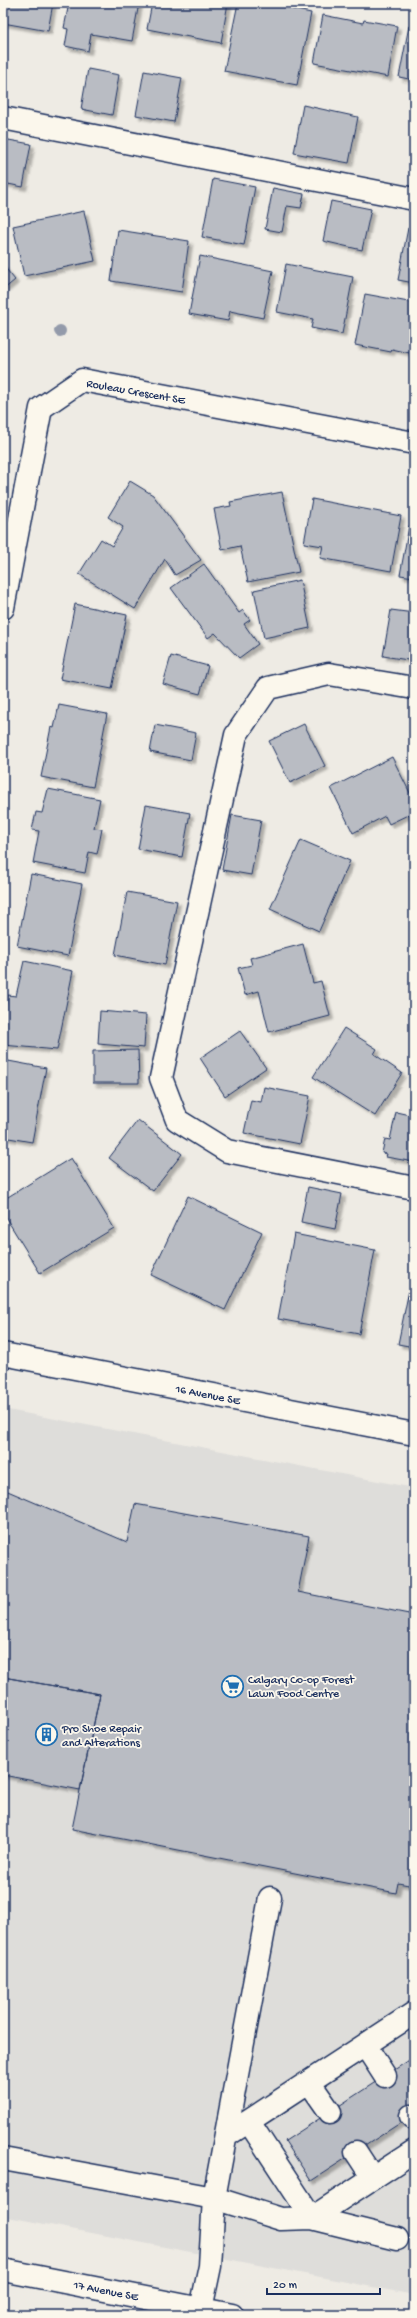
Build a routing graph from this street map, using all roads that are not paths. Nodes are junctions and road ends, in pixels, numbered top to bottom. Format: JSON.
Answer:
{"nodes":[{"id":1,"x":3,"y":118,"type":"edge"},
{"id":2,"x":414,"y":199,"type":"edge"},
{"id":3,"x":414,"y":443,"type":"edge"},
{"id":4,"x":3,"y":608,"type":"edge"},
{"id":5,"x":414,"y":688,"type":"edge"},
{"id":6,"x":414,"y":1188,"type":"edge"},
{"id":7,"x":3,"y":1354,"type":"edge"},
{"id":8,"x":414,"y":1434,"type":"edge"},
{"id":9,"x":270,"y":1898,"type":"dead end"},
{"id":10,"x":414,"y":2013,"type":"edge"},
{"id":11,"x":365,"y":2045,"type":"junction"},
{"id":12,"x":385,"y":2076,"type":"dead end"},
{"id":13,"x":309,"y":2082,"type":"junction"},
{"id":14,"x":330,"y":2112,"type":"dead end"},
{"id":15,"x":249,"y":2122,"type":"junction"},
{"id":16,"x":226,"y":2136,"type":"junction"},
{"id":17,"x":414,"y":2151,"type":"edge"},
{"id":18,"x":356,"y":2152,"type":"dead end"},
{"id":19,"x":3,"y":2159,"type":"edge"},
{"id":20,"x":373,"y":2178,"type":"junction"},
{"id":21,"x":214,"y":2198,"type":"junction"},
{"id":22,"x":312,"y":2218,"type":"junction"},
{"id":23,"x":397,"y":2239,"type":"dead end"},
{"id":24,"x":3,"y":2270,"type":"edge"},
{"id":25,"x":201,"y":2309,"type":"junction"},
{"id":26,"x":232,"y":2315,"type":"edge"}],
"edges":[{"from":1,"to":2,"type":"street"},
{"from":3,"to":4,"type":"street","name":"Rouleau Crescent SE"},
{"from":5,"to":6,"type":"street"},
{"from":7,"to":8,"type":"street","name":"16 Avenue SE"},
{"from":9,"to":16,"type":"street"},
{"from":10,"to":11,"type":"street"},
{"from":11,"to":12,"type":"street"},
{"from":11,"to":13,"type":"street"},
{"from":13,"to":14,"type":"street"},
{"from":13,"to":15,"type":"street"},
{"from":15,"to":16,"type":"street"},
{"from":15,"to":22,"type":"street"},
{"from":16,"to":21,"type":"street"},
{"from":17,"to":20,"type":"street"},
{"from":18,"to":20,"type":"street"},
{"from":19,"to":21,"type":"street"},
{"from":20,"to":22,"type":"street"},
{"from":21,"to":22,"type":"street"},
{"from":21,"to":25,"type":"street"},
{"from":22,"to":23,"type":"street"},
{"from":24,"to":25,"type":"street","name":"17 Avenue SE"},
{"from":25,"to":26,"type":"street","name":"17 Avenue SE"}]}
